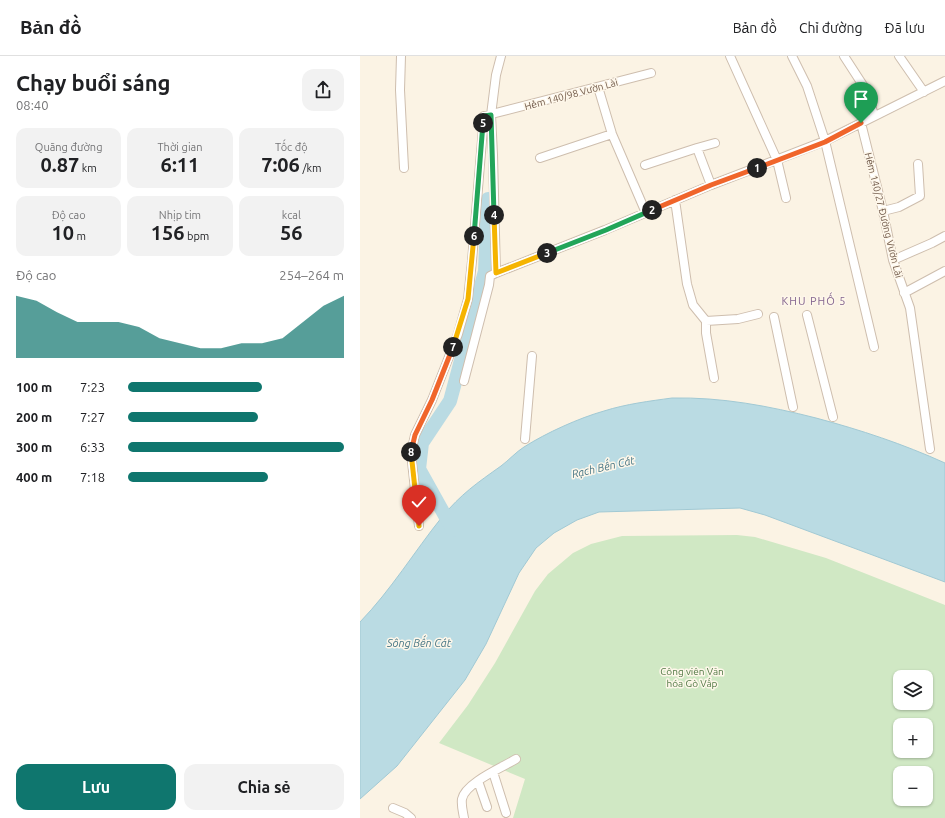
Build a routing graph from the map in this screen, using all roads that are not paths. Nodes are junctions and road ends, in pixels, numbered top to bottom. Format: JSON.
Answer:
{"nodes":[{"id":1,"x":401,"y":56,"type":"edge"},
{"id":2,"x":501,"y":56,"type":"edge"},
{"id":3,"x":730,"y":56,"type":"edge"},
{"id":4,"x":792,"y":56,"type":"edge"},
{"id":5,"x":844,"y":56,"type":"edge"},
{"id":6,"x":899,"y":56,"type":"edge"},
{"id":7,"x":651,"y":73,"type":"dead end"},
{"id":8,"x":945,"y":81,"type":"edge"},
{"id":9,"x":598,"y":87,"type":"junction"},
{"id":10,"x":924,"y":92,"type":"junction"},
{"id":11,"x":491,"y":115,"type":"junction"},
{"id":12,"x":874,"y":116,"type":"junction"},
{"id":13,"x":861,"y":123,"type":"junction"},
{"id":14,"x":612,"y":134,"type":"junction"},
{"id":15,"x":825,"y":142,"type":"junction"},
{"id":16,"x":715,"y":143,"type":"dead end"},
{"id":17,"x":697,"y":148,"type":"junction"},
{"id":18,"x":540,"y":158,"type":"dead end"},
{"id":19,"x":777,"y":160,"type":"junction"},
{"id":20,"x":918,"y":164,"type":"dead end"},
{"id":21,"x":645,"y":165,"type":"dead end"},
{"id":22,"x":404,"y":168,"type":"dead end"},
{"id":23,"x":711,"y":185,"type":"junction"},
{"id":24,"x":786,"y":198,"type":"dead end"},
{"id":25,"x":675,"y":200,"type":"junction"},
{"id":26,"x":883,"y":211,"type":"junction"},
{"id":27,"x":646,"y":212,"type":"junction"},
{"id":28,"x":945,"y":236,"type":"edge"},
{"id":29,"x":893,"y":260,"type":"junction"},
{"id":30,"x":945,"y":271,"type":"edge"},
{"id":31,"x":496,"y":273,"type":"junction"},
{"id":32,"x":904,"y":293,"type":"junction"},
{"id":33,"x":758,"y":314,"type":"dead end"},
{"id":34,"x":807,"y":315,"type":"dead end"},
{"id":35,"x":774,"y":317,"type":"dead end"},
{"id":36,"x":706,"y":321,"type":"junction"},
{"id":37,"x":874,"y":347,"type":"dead end"},
{"id":38,"x":532,"y":356,"type":"dead end"},
{"id":39,"x":714,"y":378,"type":"dead end"},
{"id":40,"x":464,"y":381,"type":"dead end"},
{"id":41,"x":793,"y":407,"type":"dead end"},
{"id":42,"x":833,"y":417,"type":"dead end"},
{"id":43,"x":525,"y":439,"type":"dead end"},
{"id":44,"x":930,"y":449,"type":"dead end"},
{"id":45,"x":419,"y":526,"type":"dead end"},
{"id":46,"x":516,"y":759,"type":"dead end"},
{"id":47,"x":493,"y":772,"type":"junction"},
{"id":48,"x":478,"y":781,"type":"junction"},
{"id":49,"x":487,"y":807,"type":"dead end"},
{"id":50,"x":393,"y":808,"type":"dead end"},
{"id":51,"x":506,"y":813,"type":"dead end"},
{"id":52,"x":411,"y":818,"type":"edge"},
{"id":53,"x":464,"y":818,"type":"edge"}],
"edges":[{"from":1,"to":22,"type":"street"},
{"from":2,"to":11,"type":"street"},
{"from":3,"to":19,"type":"street"},
{"from":4,"to":15,"type":"street"},
{"from":5,"to":12,"type":"street"},
{"from":6,"to":10,"type":"street"},
{"from":7,"to":9,"type":"street","name":"Hẻm 140/98 Vườn Lài"},
{"from":8,"to":10,"type":"street"},
{"from":9,"to":11,"type":"street","name":"Hẻm 140/98 Vườn Lài"},
{"from":9,"to":14,"type":"street"},
{"from":10,"to":12,"type":"street"},
{"from":11,"to":31,"type":"street"},
{"from":11,"to":45,"type":"street"},
{"from":12,"to":13,"type":"street"},
{"from":13,"to":15,"type":"street"},
{"from":13,"to":26,"type":"street","name":"Hẻm 140/27 Đường Vườn Lài"},
{"from":14,"to":18,"type":"street"},
{"from":14,"to":27,"type":"street"},
{"from":15,"to":19,"type":"street"},
{"from":15,"to":37,"type":"street"},
{"from":16,"to":17,"type":"street"},
{"from":17,"to":21,"type":"street"},
{"from":17,"to":23,"type":"street"},
{"from":19,"to":23,"type":"street"},
{"from":19,"to":24,"type":"street"},
{"from":20,"to":26,"type":"street"},
{"from":23,"to":25,"type":"street"},
{"from":25,"to":27,"type":"street"},
{"from":25,"to":36,"type":"street"},
{"from":26,"to":29,"type":"street","name":"Hẻm 140/27 Đường Vườn Lài"},
{"from":27,"to":31,"type":"street"},
{"from":28,"to":29,"type":"street"},
{"from":29,"to":32,"type":"street","name":"Hẻm 140/27 Đường Vườn Lài"},
{"from":30,"to":32,"type":"street"},
{"from":31,"to":40,"type":"street"},
{"from":32,"to":44,"type":"street","name":"Hẻm 140/27 Đường Vườn Lài"},
{"from":33,"to":36,"type":"street"},
{"from":34,"to":42,"type":"street"},
{"from":35,"to":41,"type":"street"},
{"from":36,"to":39,"type":"street"},
{"from":38,"to":43,"type":"street"},
{"from":46,"to":47,"type":"street"},
{"from":47,"to":48,"type":"street"},
{"from":47,"to":51,"type":"street"},
{"from":48,"to":49,"type":"street"},
{"from":48,"to":53,"type":"street"},
{"from":50,"to":52,"type":"street"}]}
